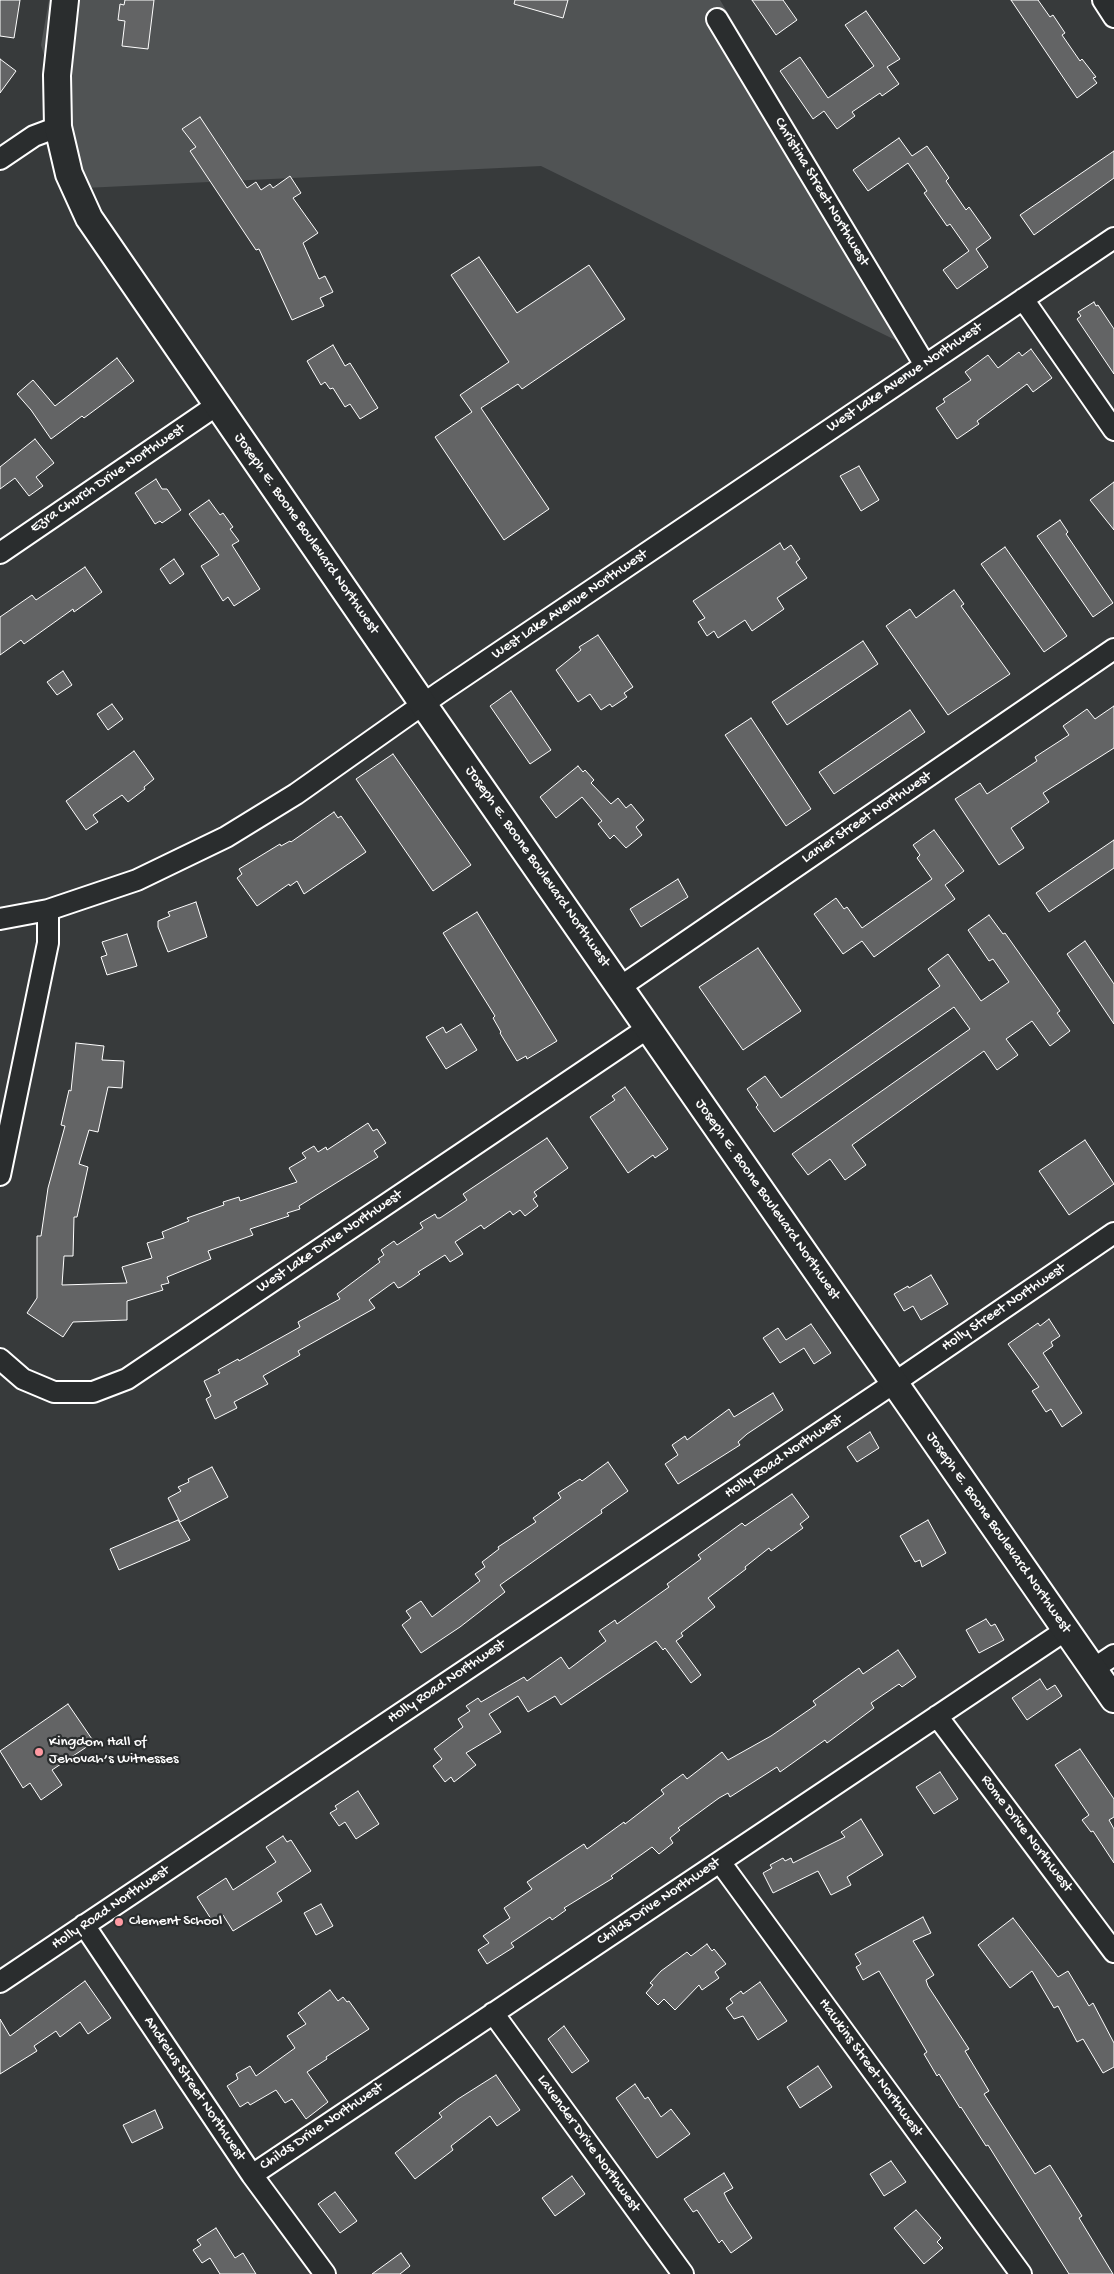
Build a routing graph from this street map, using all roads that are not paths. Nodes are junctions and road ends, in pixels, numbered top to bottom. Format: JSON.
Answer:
{"nodes":[{"id":1,"x":65,"y":0,"type":"edge"},
{"id":2,"x":1103,"y":0,"type":"edge"},
{"id":3,"x":1114,"y":17,"type":"edge"},
{"id":4,"x":717,"y":18,"type":"dead end"},
{"id":5,"x":58,"y":127,"type":"junction"},
{"id":6,"x":0,"y":160,"type":"edge"},
{"id":7,"x":1114,"y":238,"type":"edge"},
{"id":8,"x":1023,"y":299,"type":"junction"},
{"id":9,"x":925,"y":365,"type":"junction"},
{"id":10,"x":217,"y":404,"type":"junction"},
{"id":11,"x":1114,"y":430,"type":"edge"},
{"id":12,"x":0,"y":553,"type":"edge"},
{"id":13,"x":1114,"y":649,"type":"edge"},
{"id":14,"x":423,"y":704,"type":"junction"},
{"id":15,"x":48,"y":910,"type":"junction"},
{"id":16,"x":0,"y":919,"type":"edge"},
{"id":17,"x":620,"y":987,"type":"junction"},
{"id":18,"x":648,"y":1028,"type":"junction"},
{"id":19,"x":0,"y":1175,"type":"edge"},
{"id":20,"x":1114,"y":1233,"type":"edge"},
{"id":21,"x":0,"y":1359,"type":"edge"},
{"id":22,"x":894,"y":1383,"type":"junction"},
{"id":23,"x":1066,"y":1630,"type":"junction"},
{"id":24,"x":1104,"y":1662,"type":"edge"},
{"id":25,"x":1114,"y":1699,"type":"edge"},
{"id":26,"x":937,"y":1716,"type":"junction"},
{"id":27,"x":720,"y":1862,"type":"junction"},
{"id":28,"x":84,"y":1926,"type":"junction"},
{"id":29,"x":1114,"y":1952,"type":"edge"},
{"id":30,"x":0,"y":1982,"type":"edge"},
{"id":31,"x":493,"y":2013,"type":"junction"},
{"id":32,"x":252,"y":2174,"type":"junction"},
{"id":33,"x":325,"y":2274,"type":"edge"},
{"id":34,"x":683,"y":2274,"type":"edge"},
{"id":35,"x":1021,"y":2274,"type":"edge"}],
"edges":[{"from":1,"to":5,"type":"main road","name":"Joseph E. Boone Boulevard Northwest"},
{"from":2,"to":3,"type":"street"},
{"from":4,"to":9,"type":"street","name":"Christina Street Northwest"},
{"from":5,"to":6,"type":"street"},
{"from":5,"to":10,"type":"main road","name":"Joseph E. Boone Boulevard Northwest"},
{"from":7,"to":8,"type":"street","name":"West Lake Avenue Northwest"},
{"from":8,"to":9,"type":"street","name":"West Lake Avenue Northwest"},
{"from":8,"to":11,"type":"street"},
{"from":9,"to":14,"type":"street","name":"West Lake Avenue Northwest"},
{"from":10,"to":12,"type":"street","name":"Ezra Church Drive Northwest"},
{"from":10,"to":14,"type":"main road","name":"Joseph E. Boone Boulevard Northwest"},
{"from":13,"to":17,"type":"street","name":"Lanier Street Northwest"},
{"from":14,"to":15,"type":"street","name":"West Lake Avenue Northwest"},
{"from":14,"to":17,"type":"main road","name":"Joseph E. Boone Boulevard Northwest"},
{"from":15,"to":16,"type":"street","name":"West Lake Avenue Northwest"},
{"from":15,"to":19,"type":"street"},
{"from":17,"to":18,"type":"main road","name":"Joseph E. Boone Boulevard Northwest"},
{"from":18,"to":21,"type":"street","name":"West Lake Drive Northwest"},
{"from":18,"to":22,"type":"main road","name":"Joseph E. Boone Boulevard Northwest"},
{"from":20,"to":22,"type":"street","name":"Holly Street Northwest"},
{"from":22,"to":23,"type":"main road","name":"Joseph E. Boone Boulevard Northwest"},
{"from":22,"to":28,"type":"street","name":"Holly Road Northwest"},
{"from":23,"to":24,"type":"main road","name":"Joseph E. Boone Boulevard Northwest"},
{"from":23,"to":26,"type":"street","name":"Childs Drive Northwest"},
{"from":24,"to":25,"type":"main road","name":"Joseph E. Boone Boulevard Northwest"},
{"from":26,"to":27,"type":"street","name":"Childs Drive Northwest"},
{"from":26,"to":29,"type":"street","name":"Rome Drive Northwest"},
{"from":27,"to":31,"type":"street","name":"Childs Drive Northwest"},
{"from":27,"to":35,"type":"street","name":"Hawkins Street Northwest"},
{"from":28,"to":30,"type":"street","name":"Holly Road Northwest"},
{"from":28,"to":32,"type":"street","name":"Andrews Street Northwest"},
{"from":31,"to":32,"type":"street","name":"Childs Drive Northwest"},
{"from":31,"to":34,"type":"street","name":"Lavender Drive Northwest"},
{"from":32,"to":33,"type":"street","name":"Andrews Street Northwest"}]}
